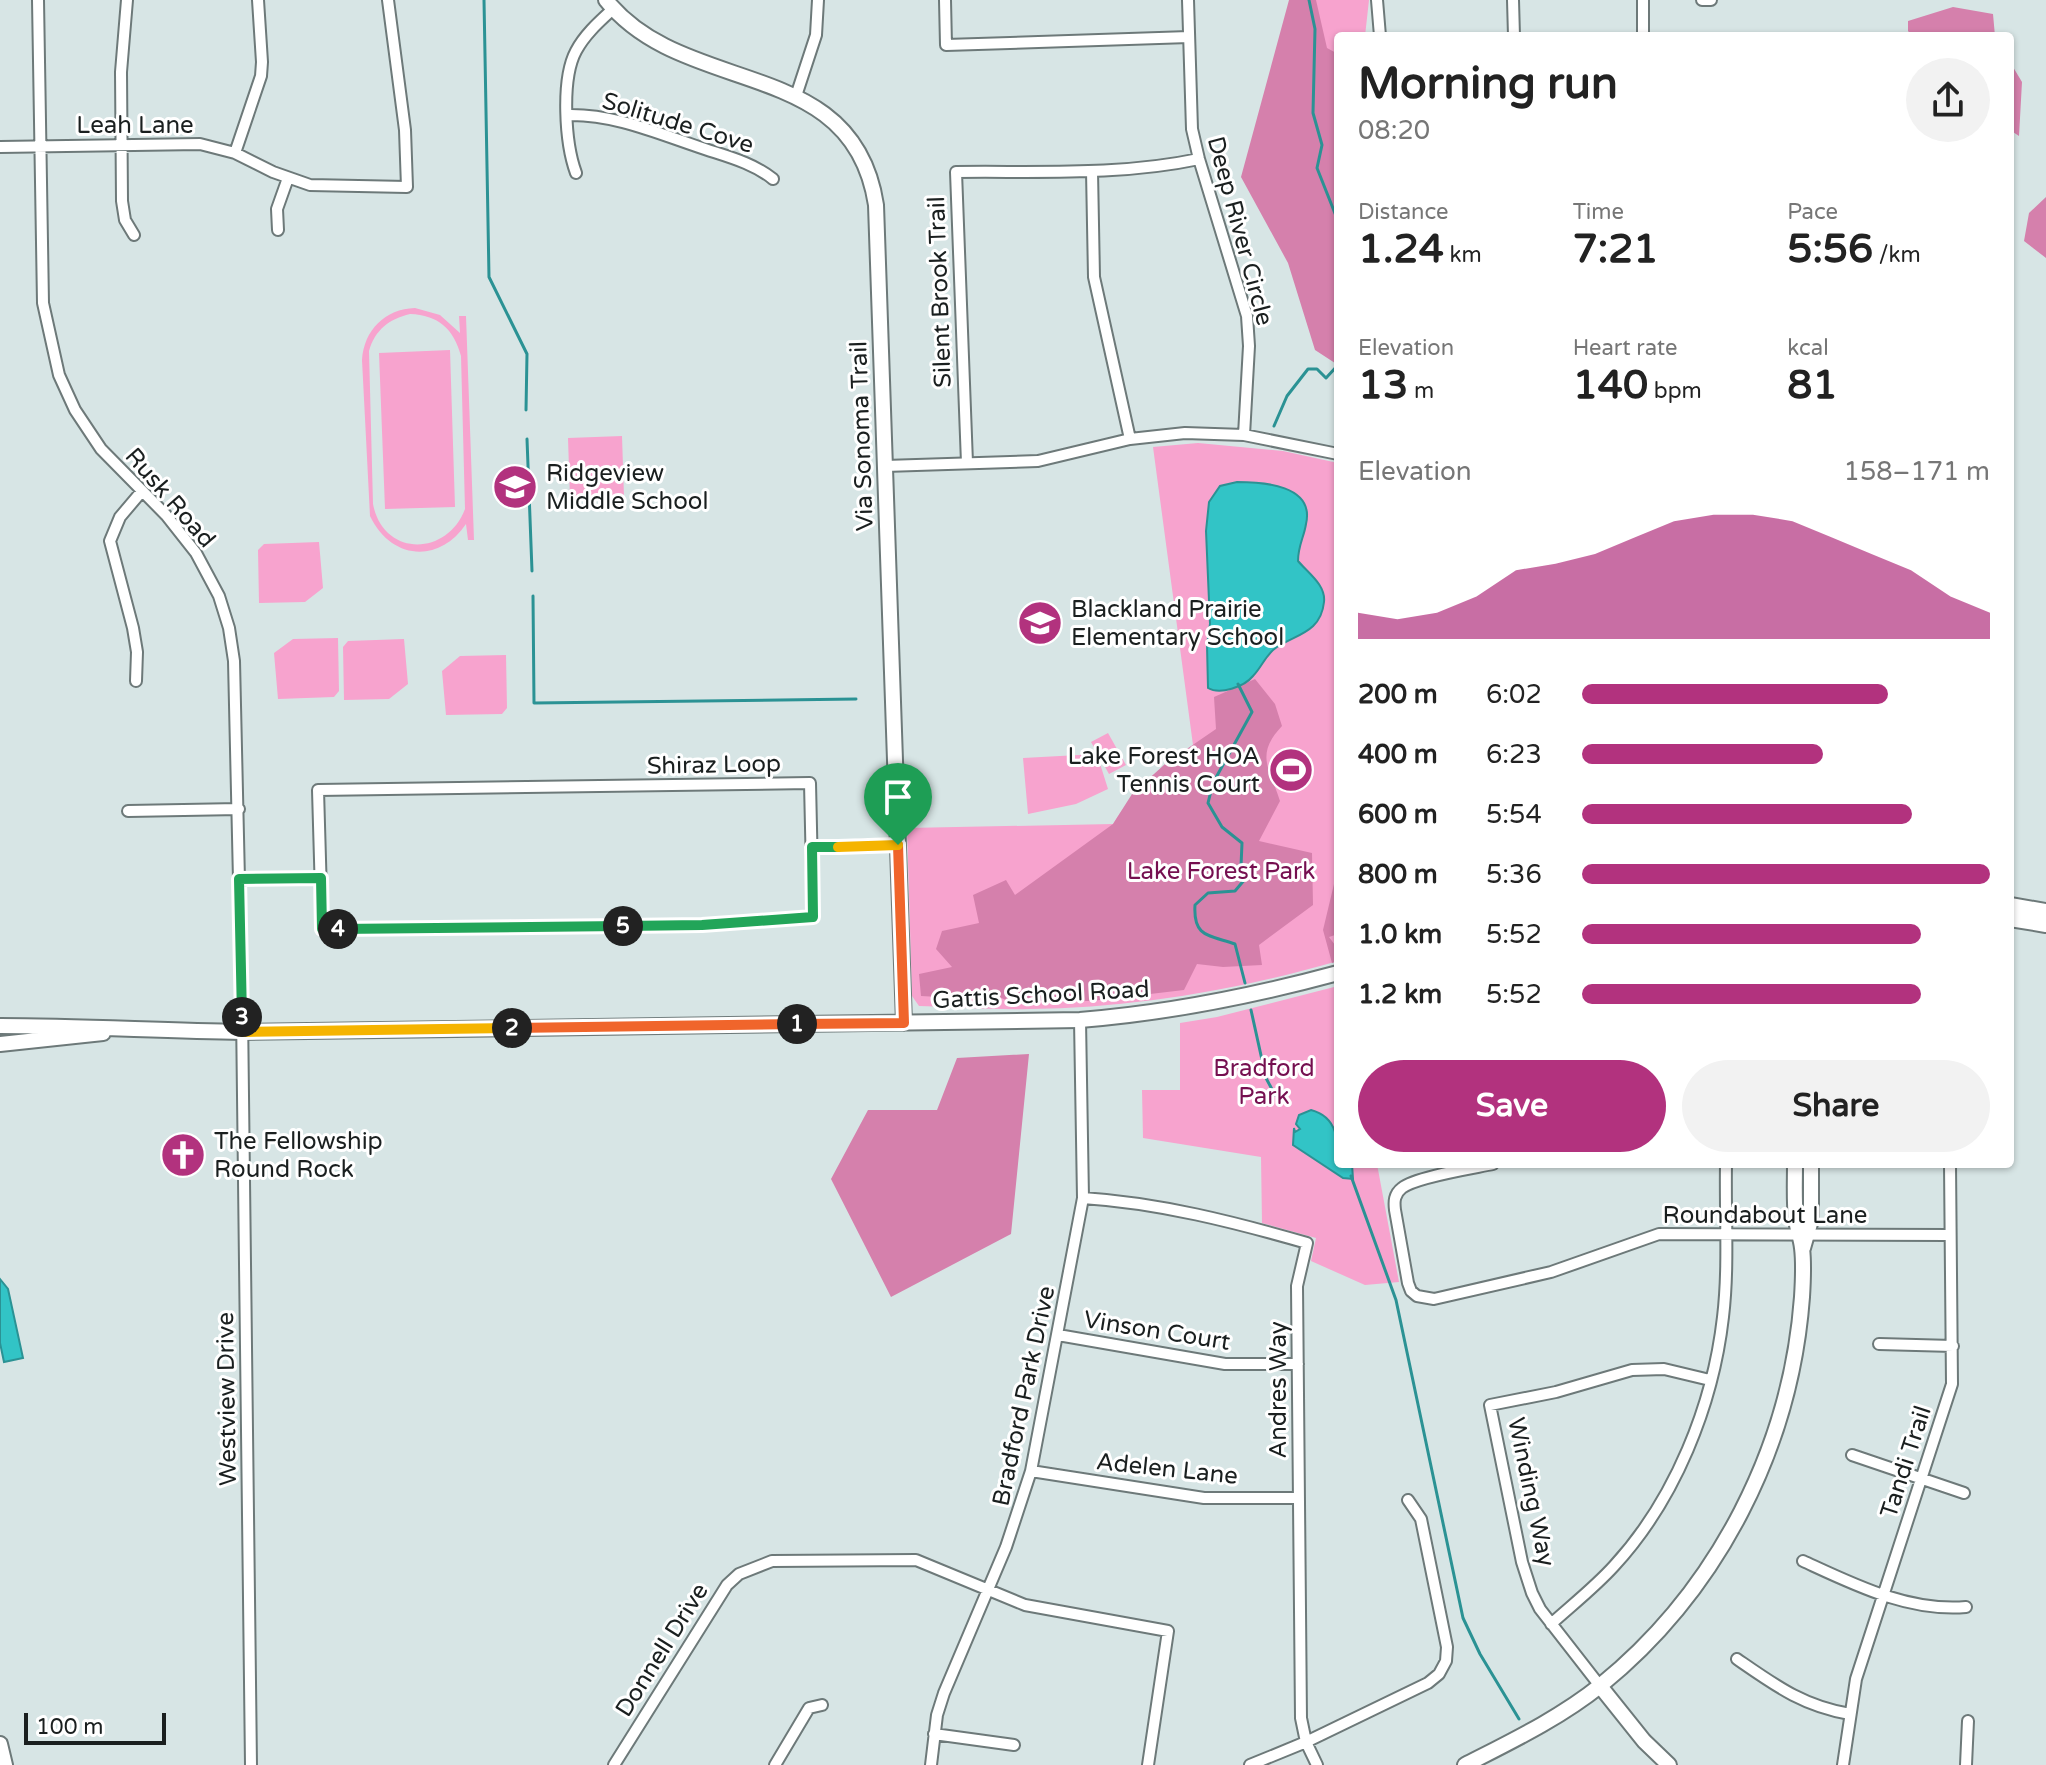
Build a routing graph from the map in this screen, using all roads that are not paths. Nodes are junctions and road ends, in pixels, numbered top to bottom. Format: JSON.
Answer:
{"nodes":[{"id":1,"x":38,"y":0,"type":"edge"},
{"id":2,"x":127,"y":0,"type":"edge"},
{"id":3,"x":258,"y":0,"type":"edge"},
{"id":4,"x":388,"y":0,"type":"edge"},
{"id":5,"x":818,"y":0,"type":"edge"},
{"id":6,"x":945,"y":0,"type":"edge"},
{"id":7,"x":1188,"y":0,"type":"edge"},
{"id":8,"x":1377,"y":0,"type":"edge"},
{"id":9,"x":1513,"y":0,"type":"edge"},
{"id":10,"x":1643,"y":0,"type":"edge"},
{"id":11,"x":1702,"y":0,"type":"edge"},
{"id":12,"x":1711,"y":0,"type":"edge"},
{"id":13,"x":610,"y":4,"type":"edge"},
{"id":14,"x":1380,"y":32,"type":"edge"},
{"id":15,"x":1514,"y":32,"type":"edge"},
{"id":16,"x":1643,"y":32,"type":"edge"},
{"id":17,"x":1189,"y":37,"type":"junction"},
{"id":18,"x":796,"y":96,"type":"junction"},
{"id":19,"x":568,"y":115,"type":"junction"},
{"id":20,"x":121,"y":144,"type":"junction"},
{"id":21,"x":39,"y":145,"type":"junction"},
{"id":22,"x":0,"y":147,"type":"edge"},
{"id":23,"x":235,"y":153,"type":"junction"},
{"id":24,"x":1199,"y":159,"type":"junction"},
{"id":25,"x":1092,"y":171,"type":"junction"},
{"id":26,"x":576,"y":173,"type":"dead end"},
{"id":27,"x":288,"y":178,"type":"junction"},
{"id":28,"x":773,"y":179,"type":"dead end"},
{"id":29,"x":278,"y":230,"type":"dead end"},
{"id":30,"x":134,"y":235,"type":"dead end"},
{"id":31,"x":1244,"y":435,"type":"junction"},
{"id":32,"x":1130,"y":439,"type":"junction"},
{"id":33,"x":1334,"y":453,"type":"edge"},
{"id":34,"x":967,"y":463,"type":"junction"},
{"id":35,"x":885,"y":466,"type":"junction"},
{"id":36,"x":142,"y":491,"type":"junction"},
{"id":37,"x":136,"y":681,"type":"dead end"},
{"id":38,"x":239,"y":809,"type":"junction"},
{"id":39,"x":128,"y":811,"type":"dead end"},
{"id":40,"x":898,"y":845,"type":"junction"},
{"id":41,"x":812,"y":847,"type":"junction"},
{"id":42,"x":321,"y":878,"type":"junction"},
{"id":43,"x":239,"y":879,"type":"junction"},
{"id":44,"x":2014,"y":906,"type":"edge"},
{"id":45,"x":2046,"y":911,"type":"edge"},
{"id":46,"x":2014,"y":920,"type":"edge"},
{"id":47,"x":2046,"y":925,"type":"edge"},
{"id":48,"x":1334,"y":974,"type":"edge"},
{"id":49,"x":1080,"y":1020,"type":"junction"},
{"id":50,"x":904,"y":1023,"type":"junction"},
{"id":51,"x":0,"y":1026,"type":"edge"},
{"id":52,"x":118,"y":1030,"type":"junction"},
{"id":53,"x":242,"y":1032,"type":"junction"},
{"id":54,"x":0,"y":1044,"type":"edge"},
{"id":55,"x":1476,"y":1168,"type":"edge"},
{"id":56,"x":1726,"y":1168,"type":"edge"},
{"id":57,"x":1795,"y":1168,"type":"edge"},
{"id":58,"x":1811,"y":1168,"type":"edge"},
{"id":59,"x":1950,"y":1168,"type":"edge"},
{"id":60,"x":1083,"y":1198,"type":"junction"},
{"id":61,"x":1725,"y":1233,"type":"junction"},
{"id":62,"x":1950,"y":1235,"type":"junction"},
{"id":63,"x":1803,"y":1238,"type":"junction"},
{"id":64,"x":1058,"y":1335,"type":"junction"},
{"id":65,"x":1879,"y":1344,"type":"dead end"},
{"id":66,"x":1953,"y":1346,"type":"junction"},
{"id":67,"x":1298,"y":1364,"type":"junction"},
{"id":68,"x":1710,"y":1380,"type":"junction"},
{"id":69,"x":1852,"y":1455,"type":"dead end"},
{"id":70,"x":1031,"y":1471,"type":"junction"},
{"id":71,"x":1922,"y":1478,"type":"junction"},
{"id":72,"x":1964,"y":1493,"type":"dead end"},
{"id":73,"x":1298,"y":1498,"type":"junction"},
{"id":74,"x":1408,"y":1500,"type":"dead end"},
{"id":75,"x":1803,"y":1561,"type":"dead end"},
{"id":76,"x":988,"y":1590,"type":"junction"},
{"id":77,"x":1883,"y":1593,"type":"junction"},
{"id":78,"x":1966,"y":1607,"type":"dead end"},
{"id":79,"x":1551,"y":1624,"type":"junction"},
{"id":80,"x":1737,"y":1659,"type":"dead end"},
{"id":81,"x":1600,"y":1686,"type":"junction"},
{"id":82,"x":822,"y":1705,"type":"dead end"},
{"id":83,"x":1850,"y":1714,"type":"junction"},
{"id":84,"x":1968,"y":1721,"type":"dead end"},
{"id":85,"x":934,"y":1734,"type":"junction"},
{"id":86,"x":1306,"y":1742,"type":"junction"},
{"id":87,"x":0,"y":1744,"type":"edge"},
{"id":88,"x":1014,"y":1745,"type":"dead end"},
{"id":89,"x":1488,"y":1760,"type":"edge"},
{"id":90,"x":5,"y":1765,"type":"edge"},
{"id":91,"x":251,"y":1765,"type":"edge"},
{"id":92,"x":614,"y":1765,"type":"edge"},
{"id":93,"x":775,"y":1765,"type":"edge"},
{"id":94,"x":931,"y":1765,"type":"edge"},
{"id":95,"x":1148,"y":1765,"type":"edge"},
{"id":96,"x":1250,"y":1765,"type":"edge"},
{"id":97,"x":1317,"y":1765,"type":"edge"},
{"id":98,"x":1465,"y":1765,"type":"edge"},
{"id":99,"x":1669,"y":1765,"type":"edge"},
{"id":100,"x":1843,"y":1765,"type":"edge"},
{"id":101,"x":1966,"y":1765,"type":"edge"}],
"edges":[{"from":1,"to":21,"type":"street","name":"Rusk Road"},
{"from":2,"to":20,"type":"street"},
{"from":3,"to":23,"type":"street"},
{"from":4,"to":27,"type":"street","name":"Leah Lane"},
{"from":5,"to":18,"type":"street"},
{"from":6,"to":17,"type":"street"},
{"from":7,"to":17,"type":"street","name":"Deep River Circle"},
{"from":8,"to":14,"type":"street"},
{"from":9,"to":15,"type":"street"},
{"from":10,"to":16,"type":"street"},
{"from":11,"to":12,"type":"street"},
{"from":13,"to":18,"type":"street","name":"Via Sonoma Trail"},
{"from":13,"to":19,"type":"street"},
{"from":17,"to":24,"type":"street","name":"Deep River Circle"},
{"from":18,"to":35,"type":"street","name":"Via Sonoma Trail"},
{"from":19,"to":26,"type":"street"},
{"from":19,"to":28,"type":"street","name":"Solitude Cove"},
{"from":20,"to":21,"type":"street","name":"Leah Lane"},
{"from":20,"to":23,"type":"street","name":"Leah Lane"},
{"from":20,"to":30,"type":"street"},
{"from":21,"to":22,"type":"street","name":"Leah Lane"},
{"from":21,"to":36,"type":"street","name":"Rusk Road"},
{"from":23,"to":27,"type":"street","name":"Leah Lane"},
{"from":24,"to":25,"type":"street","name":"Silent Brook Trail"},
{"from":24,"to":31,"type":"street","name":"Deep River Circle"},
{"from":25,"to":32,"type":"street"},
{"from":25,"to":34,"type":"street","name":"Silent Brook Trail"},
{"from":27,"to":29,"type":"street"},
{"from":31,"to":32,"type":"street"},
{"from":31,"to":33,"type":"street"},
{"from":32,"to":34,"type":"street"},
{"from":34,"to":35,"type":"street"},
{"from":35,"to":40,"type":"street","name":"Via Sonoma Trail"},
{"from":36,"to":37,"type":"street"},
{"from":36,"to":38,"type":"street","name":"Rusk Road"},
{"from":38,"to":39,"type":"street"},
{"from":38,"to":43,"type":"street","name":"Rusk Road"},
{"from":40,"to":41,"type":"street"},
{"from":40,"to":50,"type":"street","name":"Via Sonoma Trail"},
{"from":41,"to":42,"type":"street","name":"Shiraz Loop"},
{"from":41,"to":42,"type":"street","name":"Shiraz Loop"},
{"from":42,"to":43,"type":"street"},
{"from":43,"to":53,"type":"street","name":"Rusk Road"},
{"from":44,"to":45,"type":"street"},
{"from":46,"to":47,"type":"street"},
{"from":48,"to":49,"type":"street","name":"Gattis School Road"},
{"from":49,"to":50,"type":"street","name":"Gattis School Road"},
{"from":49,"to":60,"type":"street","name":"Bradford Park Drive"},
{"from":50,"to":53,"type":"street","name":"Gattis School Road"},
{"from":51,"to":52,"type":"street","name":"Gattis School Road"},
{"from":52,"to":53,"type":"street","name":"Gattis School Road"},
{"from":52,"to":54,"type":"street","name":"Gattis School Road"},
{"from":53,"to":91,"type":"street","name":"Westview Drive"},
{"from":55,"to":61,"type":"street","name":"Roundabout Lane"},
{"from":56,"to":61,"type":"street"},
{"from":57,"to":63,"type":"street"},
{"from":58,"to":63,"type":"street"},
{"from":59,"to":62,"type":"street","name":"Tandi Trail"},
{"from":60,"to":64,"type":"street","name":"Bradford Park Drive"},
{"from":60,"to":67,"type":"street","name":"Andres Way"},
{"from":61,"to":63,"type":"street","name":"Roundabout Lane"},
{"from":61,"to":68,"type":"street"},
{"from":62,"to":63,"type":"street","name":"Roundabout Lane"},
{"from":62,"to":66,"type":"street","name":"Tandi Trail"},
{"from":63,"to":81,"type":"street"},
{"from":64,"to":67,"type":"street","name":"Vinson Court"},
{"from":64,"to":70,"type":"street","name":"Bradford Park Drive"},
{"from":65,"to":66,"type":"street"},
{"from":66,"to":71,"type":"street","name":"Tandi Trail"},
{"from":67,"to":73,"type":"street","name":"Andres Way"},
{"from":68,"to":79,"type":"street"},
{"from":68,"to":79,"type":"street","name":"Winding Way"},
{"from":69,"to":71,"type":"street"},
{"from":70,"to":73,"type":"street","name":"Adelen Lane"},
{"from":70,"to":76,"type":"street","name":"Bradford Park Drive"},
{"from":71,"to":72,"type":"street"},
{"from":71,"to":77,"type":"street","name":"Tandi Trail"},
{"from":73,"to":86,"type":"street","name":"Andres Way"},
{"from":74,"to":86,"type":"street"},
{"from":75,"to":77,"type":"street"},
{"from":76,"to":85,"type":"street","name":"Bradford Park Drive"},
{"from":76,"to":92,"type":"street","name":"Donnell Drive"},
{"from":76,"to":95,"type":"street","name":"Donnell Drive"},
{"from":77,"to":78,"type":"street"},
{"from":77,"to":83,"type":"street","name":"Tandi Trail"},
{"from":79,"to":81,"type":"street","name":"Winding Way"},
{"from":80,"to":83,"type":"street"},
{"from":81,"to":89,"type":"street"},
{"from":81,"to":99,"type":"street","name":"Winding Way"},
{"from":82,"to":93,"type":"street"},
{"from":83,"to":100,"type":"street","name":"Tandi Trail"},
{"from":84,"to":101,"type":"street"},
{"from":85,"to":88,"type":"street"},
{"from":85,"to":94,"type":"street","name":"Bradford Park Drive"},
{"from":86,"to":96,"type":"street"},
{"from":86,"to":97,"type":"street","name":"Andres Way"},
{"from":87,"to":90,"type":"street"},
{"from":89,"to":98,"type":"street"}]}
